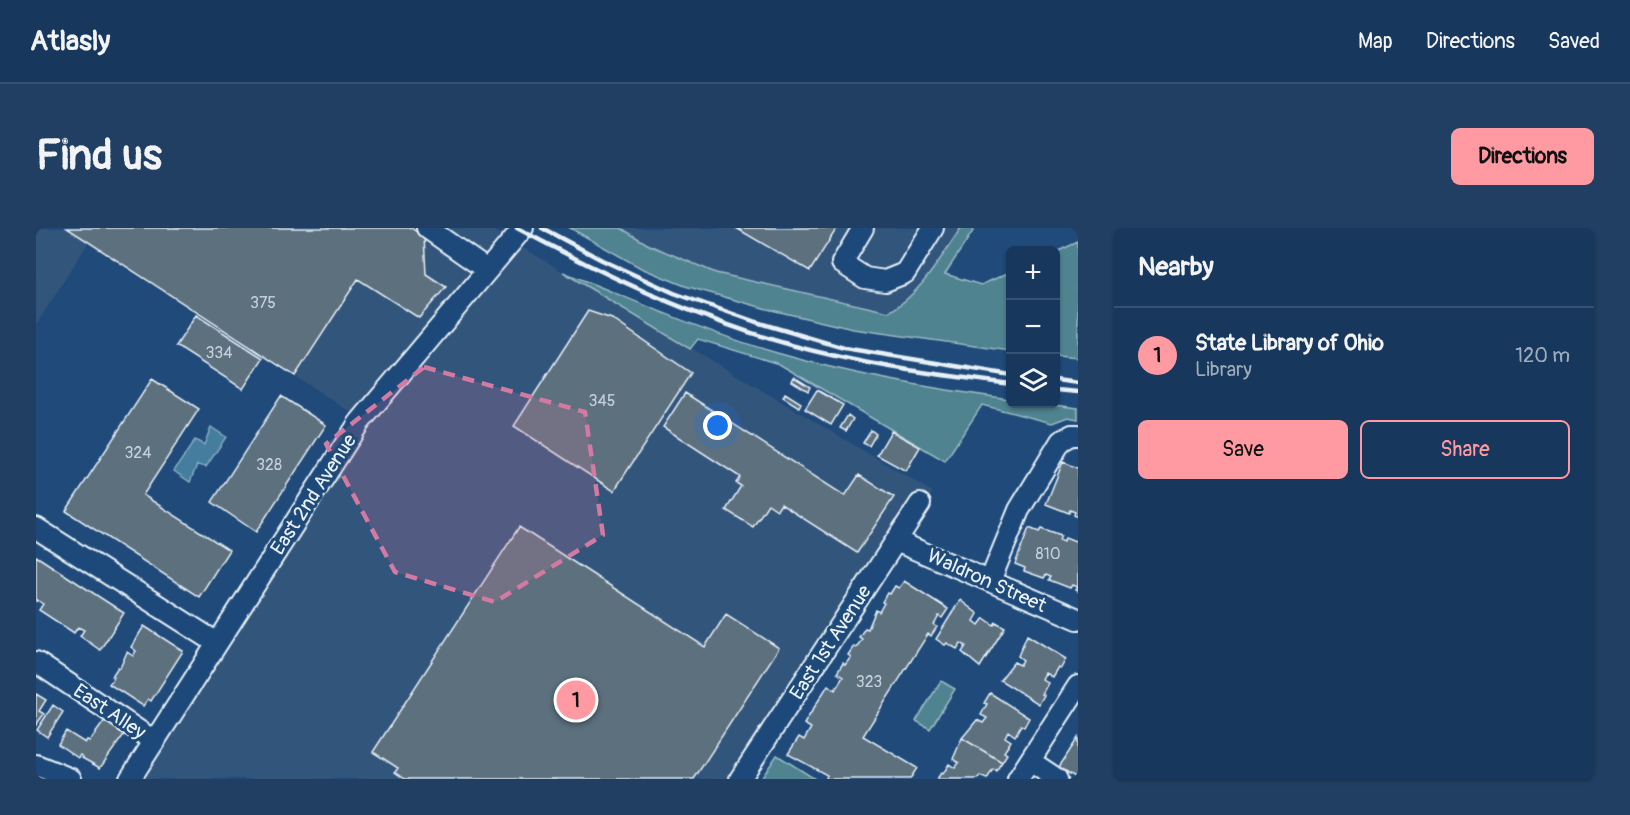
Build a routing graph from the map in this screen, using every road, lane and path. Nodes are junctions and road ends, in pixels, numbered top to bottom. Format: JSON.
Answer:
{"nodes":[{"id":1,"x":427,"y":228,"type":"edge"},
{"id":2,"x":523,"y":228,"type":"edge"},
{"id":3,"x":863,"y":228,"type":"edge"},
{"id":4,"x":933,"y":228,"type":"edge"},
{"id":5,"x":487,"y":270,"type":"junction"},
{"id":6,"x":1078,"y":435,"type":"edge"},
{"id":7,"x":920,"y":504,"type":"dead end"},
{"id":8,"x":36,"y":528,"type":"edge"},
{"id":9,"x":896,"y":541,"type":"junction"},
{"id":10,"x":990,"y":581,"type":"junction"},
{"id":11,"x":1078,"y":618,"type":"edge"},
{"id":12,"x":217,"y":643,"type":"junction"},
{"id":13,"x":36,"y":662,"type":"edge"},
{"id":14,"x":1078,"y":686,"type":"edge"},
{"id":15,"x":154,"y":741,"type":"junction"},
{"id":16,"x":1030,"y":761,"type":"junction"},
{"id":17,"x":36,"y":765,"type":"edge"},
{"id":18,"x":71,"y":779,"type":"edge"},
{"id":19,"x":130,"y":779,"type":"edge"},
{"id":20,"x":740,"y":779,"type":"edge"},
{"id":21,"x":1018,"y":779,"type":"edge"},
{"id":22,"x":1057,"y":779,"type":"edge"}],
"edges":[{"from":1,"to":5,"type":"street"},
{"from":2,"to":5,"type":"street","name":"East 2nd Avenue"},
{"from":3,"to":4,"type":"street"},
{"from":5,"to":12,"type":"street","name":"East 2nd Avenue"},
{"from":6,"to":10,"type":"street"},
{"from":7,"to":9,"type":"street","name":"East 1st Avenue"},
{"from":8,"to":12,"type":"street"},
{"from":9,"to":10,"type":"street","name":"Waldron Street"},
{"from":9,"to":20,"type":"street","name":"East 1st Avenue"},
{"from":10,"to":11,"type":"street","name":"Waldron Street"},
{"from":12,"to":15,"type":"street","name":"East 2nd Avenue"},
{"from":13,"to":15,"type":"street","name":"East Alley"},
{"from":14,"to":16,"type":"street"},
{"from":15,"to":19,"type":"street","name":"East 2nd Avenue"},
{"from":16,"to":21,"type":"street"},
{"from":16,"to":22,"type":"street"},
{"from":17,"to":18,"type":"street"}]}
